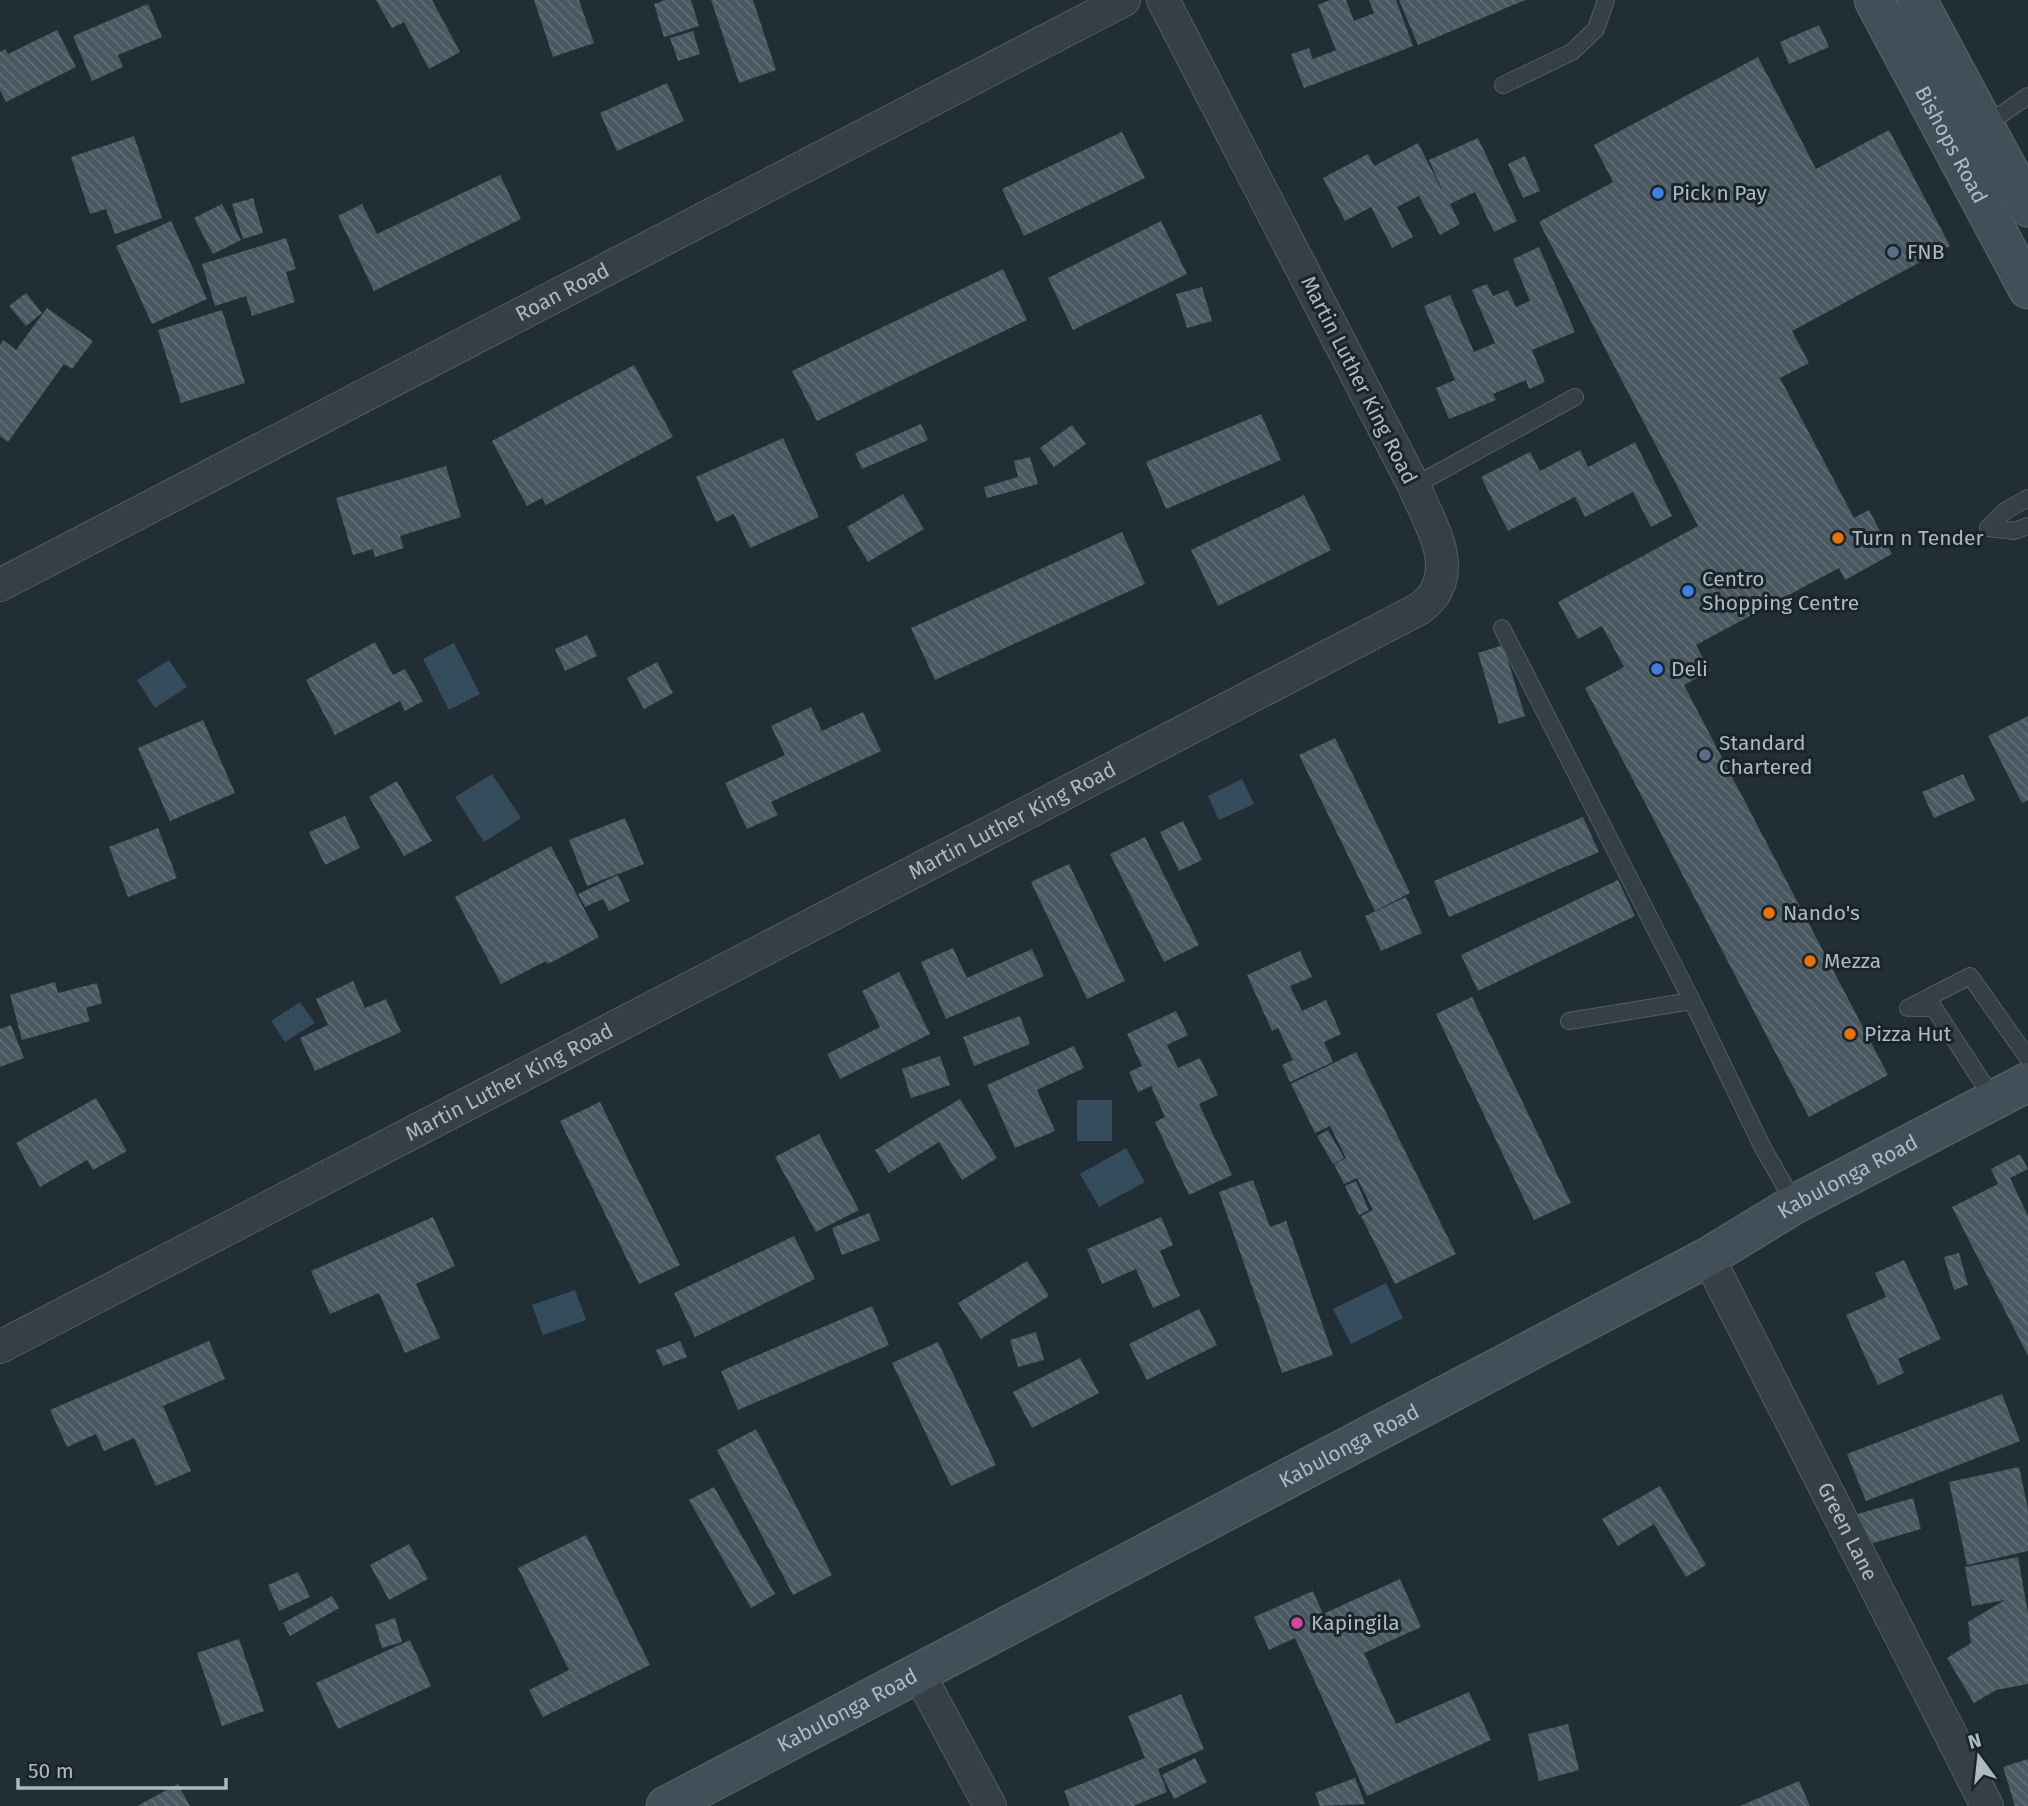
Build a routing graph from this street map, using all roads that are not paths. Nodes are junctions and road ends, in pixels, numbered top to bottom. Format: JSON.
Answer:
{"nodes":[{"id":1,"x":1124,"y":0,"type":"edge"},
{"id":2,"x":1163,"y":0,"type":"edge"},
{"id":3,"x":1606,"y":0,"type":"edge"},
{"id":4,"x":1874,"y":0,"type":"edge"},
{"id":5,"x":1917,"y":0,"type":"edge"},
{"id":6,"x":1503,"y":85,"type":"dead end"},
{"id":7,"x":2028,"y":96,"type":"edge"},
{"id":8,"x":1984,"y":126,"type":"junction"},
{"id":9,"x":2028,"y":207,"type":"edge"},
{"id":10,"x":2028,"y":289,"type":"edge"},
{"id":11,"x":1575,"y":397,"type":"dead end"},
{"id":12,"x":1413,"y":486,"type":"junction"},
{"id":13,"x":2028,"y":498,"type":"edge"},
{"id":14,"x":2028,"y":526,"type":"edge"},
{"id":15,"x":0,"y":585,"type":"edge"},
{"id":16,"x":1502,"y":628,"type":"dead end"},
{"id":17,"x":1692,"y":1001,"type":"junction"},
{"id":18,"x":1569,"y":1021,"type":"dead end"},
{"id":19,"x":2028,"y":1058,"type":"edge"},
{"id":20,"x":2028,"y":1082,"type":"edge"},
{"id":21,"x":1994,"y":1100,"type":"junction"},
{"id":22,"x":1795,"y":1204,"type":"junction"},
{"id":23,"x":1708,"y":1257,"type":"junction"},
{"id":24,"x":0,"y":1347,"type":"edge"},
{"id":25,"x":919,"y":1674,"type":"junction"},
{"id":26,"x":666,"y":1806,"type":"edge"},
{"id":27,"x":990,"y":1806,"type":"edge"},
{"id":28,"x":1987,"y":1806,"type":"edge"}],
"edges":[{"from":1,"to":15,"type":"street","name":"Roan Road"},
{"from":2,"to":12,"type":"street","name":"Martin Luther King Road"},
{"from":3,"to":6,"type":"lane"},
{"from":4,"to":10,"type":"main road","name":"Bishops Road"},
{"from":5,"to":8,"type":"main road","name":"Bishops Road"},
{"from":7,"to":8,"type":"lane"},
{"from":8,"to":9,"type":"main road","name":"Bishops Road"},
{"from":11,"to":12,"type":"lane"},
{"from":12,"to":24,"type":"street","name":"Martin Luther King Road"},
{"from":13,"to":14,"type":"lane"},
{"from":16,"to":17,"type":"lane"},
{"from":17,"to":18,"type":"lane"},
{"from":17,"to":22,"type":"lane"},
{"from":19,"to":21,"type":"lane"},
{"from":20,"to":21,"type":"main road","name":"Kabulonga Road"},
{"from":21,"to":22,"type":"main road","name":"Kabulonga Road"},
{"from":22,"to":23,"type":"main road","name":"Kabulonga Road"},
{"from":23,"to":25,"type":"main road","name":"Kabulonga Road"},
{"from":23,"to":28,"type":"street","name":"Green Lane"},
{"from":25,"to":26,"type":"main road","name":"Kabulonga Road"},
{"from":25,"to":27,"type":"street"}]}
